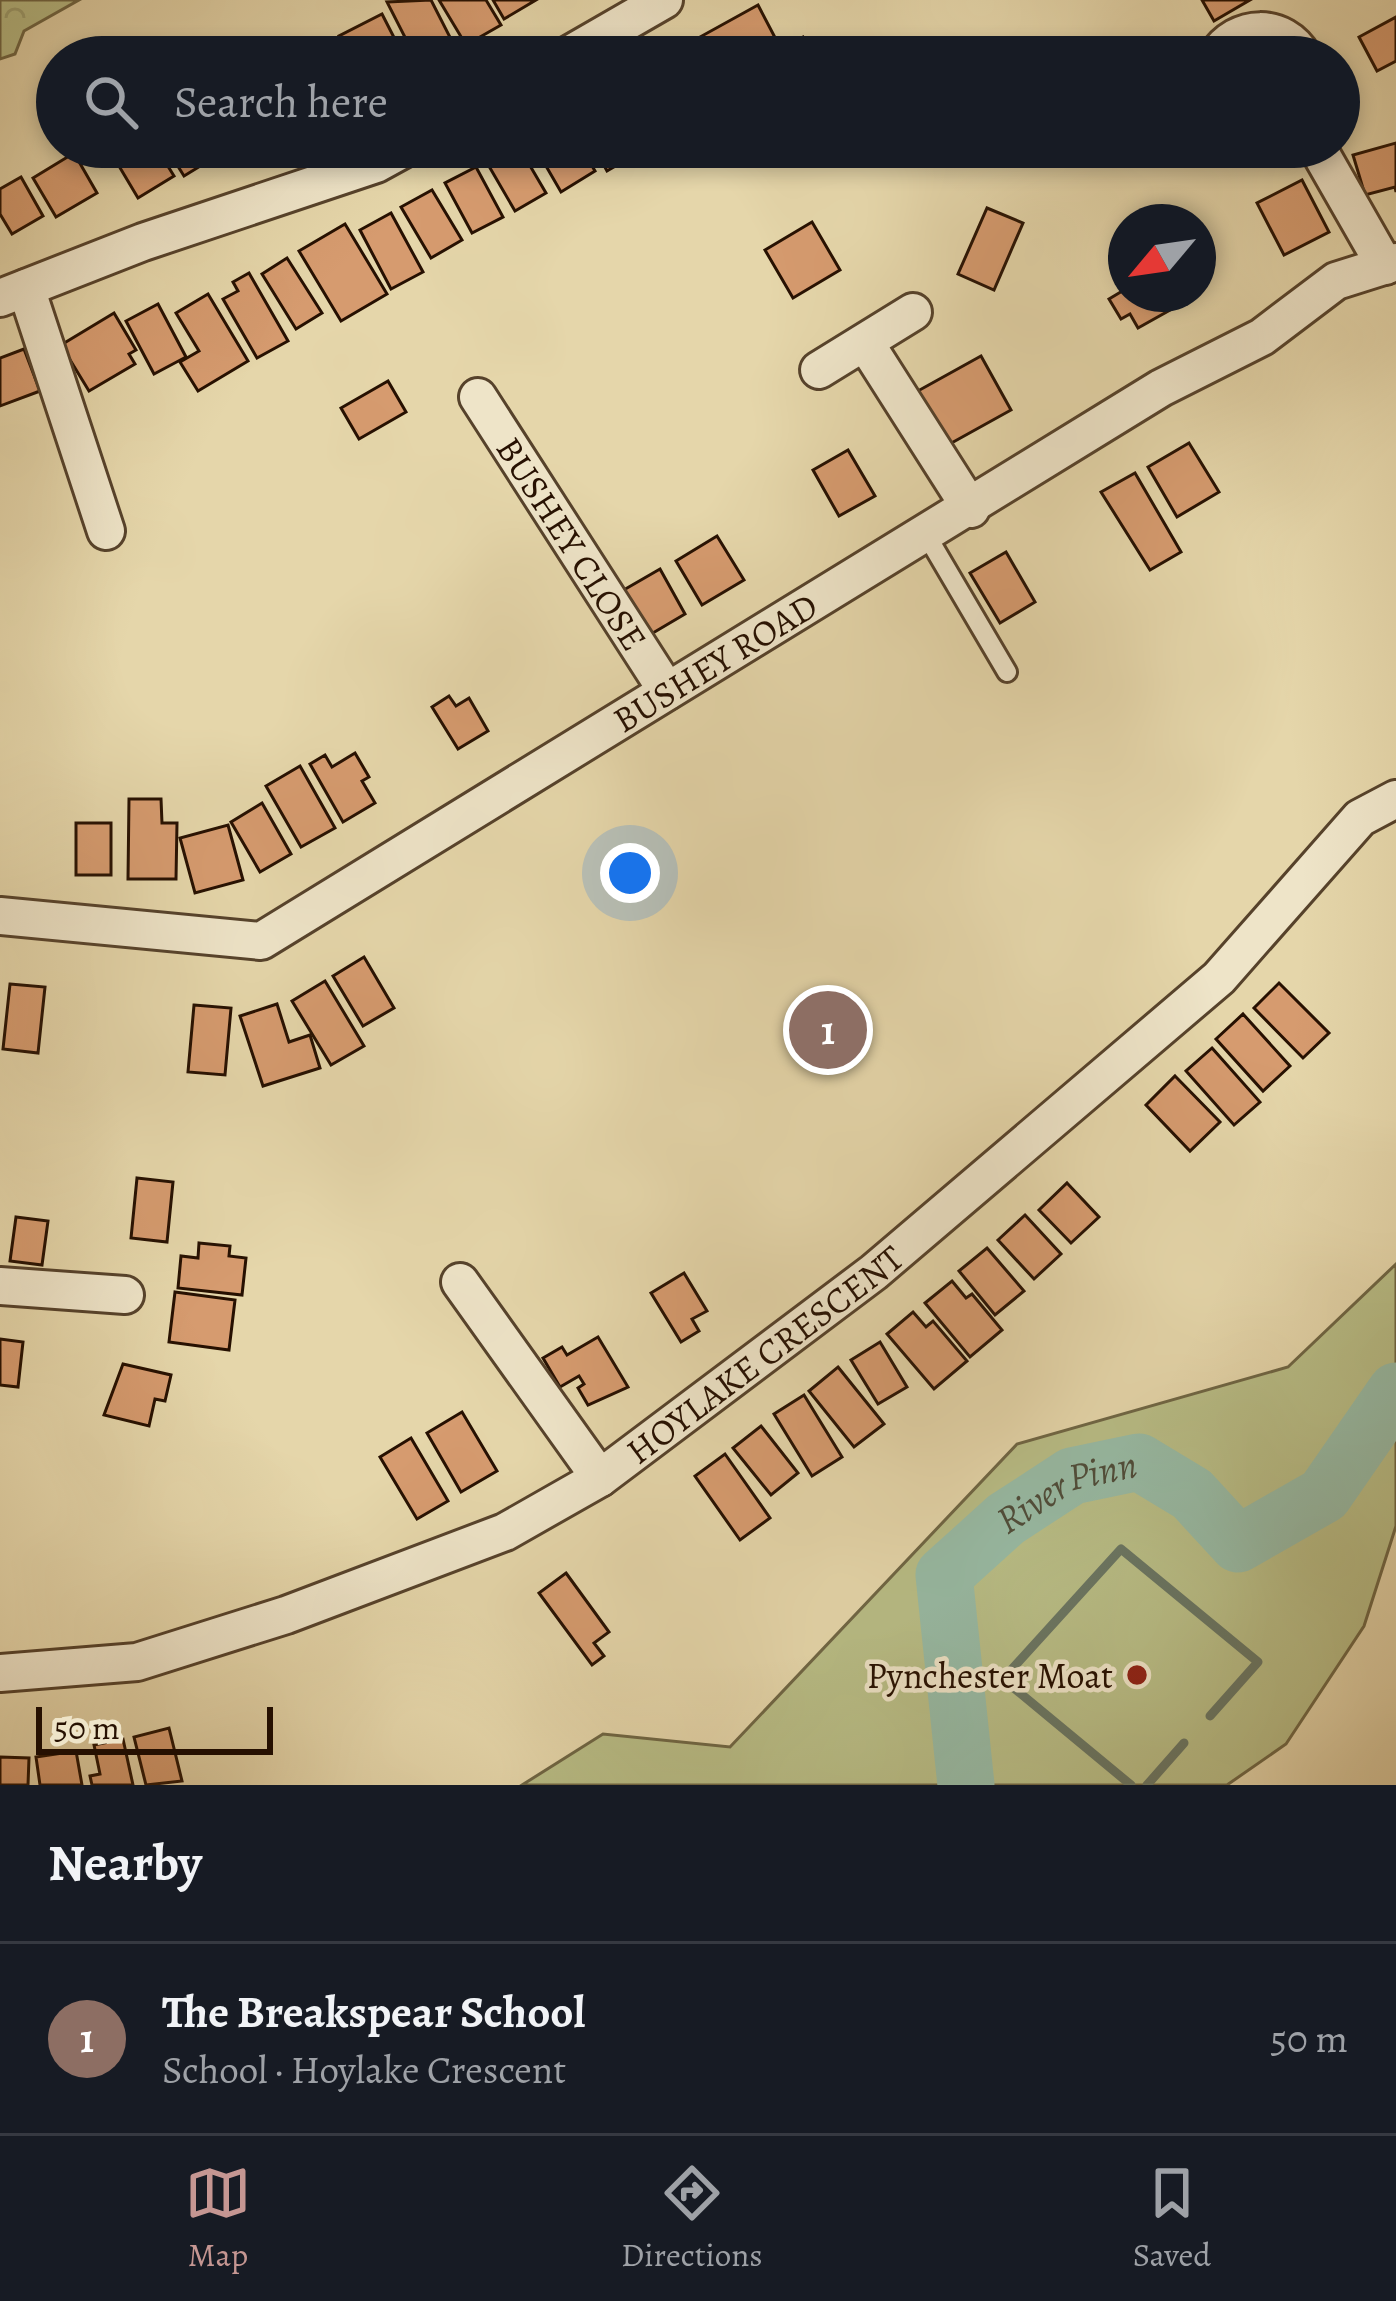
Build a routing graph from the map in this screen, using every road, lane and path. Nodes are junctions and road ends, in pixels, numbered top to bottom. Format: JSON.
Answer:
{"nodes":[{"id":1,"x":664,"y":0,"type":"edge"},
{"id":2,"x":601,"y":36,"type":"edge"},
{"id":3,"x":1237,"y":36,"type":"edge"},
{"id":4,"x":1279,"y":36,"type":"edge"},
{"id":5,"x":364,"y":168,"type":"edge"},
{"id":6,"x":1329,"y":168,"type":"edge"},
{"id":7,"x":1390,"y":264,"type":"edge"},
{"id":8,"x":13,"y":293,"type":"edge"},
{"id":9,"x":913,"y":312,"type":"dead end"},
{"id":10,"x":866,"y":344,"type":"junction"},
{"id":11,"x":819,"y":370,"type":"dead end"},
{"id":12,"x":478,"y":397,"type":"dead end"},
{"id":13,"x":971,"y":509,"type":"junction"},
{"id":14,"x":106,"y":530,"type":"dead end"},
{"id":15,"x":926,"y":536,"type":"junction"},
{"id":16,"x":1007,"y":672,"type":"dead end"},
{"id":17,"x":667,"y":691,"type":"junction"},
{"id":18,"x":1396,"y":799,"type":"edge"},
{"id":19,"x":0,"y":916,"type":"edge"},
{"id":20,"x":460,"y":1282,"type":"dead end"},
{"id":21,"x":0,"y":1286,"type":"edge"},
{"id":22,"x":125,"y":1295,"type":"dead end"},
{"id":23,"x":600,"y":1478,"type":"junction"},
{"id":24,"x":0,"y":1673,"type":"edge"}],
"edges":[{"from":1,"to":2,"type":"street"},
{"from":3,"to":4,"type":"street"},
{"from":5,"to":8,"type":"street"},
{"from":6,"to":7,"type":"street"},
{"from":7,"to":13,"type":"street","name":"BUSHEY ROAD"},
{"from":8,"to":14,"type":"street"},
{"from":9,"to":10,"type":"street"},
{"from":10,"to":11,"type":"street"},
{"from":10,"to":13,"type":"street"},
{"from":12,"to":17,"type":"street","name":"BUSHEY CLOSE"},
{"from":13,"to":15,"type":"street","name":"BUSHEY ROAD"},
{"from":15,"to":16,"type":"lane"},
{"from":15,"to":17,"type":"street","name":"BUSHEY ROAD"},
{"from":17,"to":19,"type":"street","name":"BUSHEY ROAD"},
{"from":18,"to":23,"type":"street","name":"HOYLAKE CRESCENT"},
{"from":20,"to":23,"type":"street"},
{"from":21,"to":22,"type":"street"},
{"from":23,"to":24,"type":"street","name":"HOYLAKE CRESCENT"}]}
